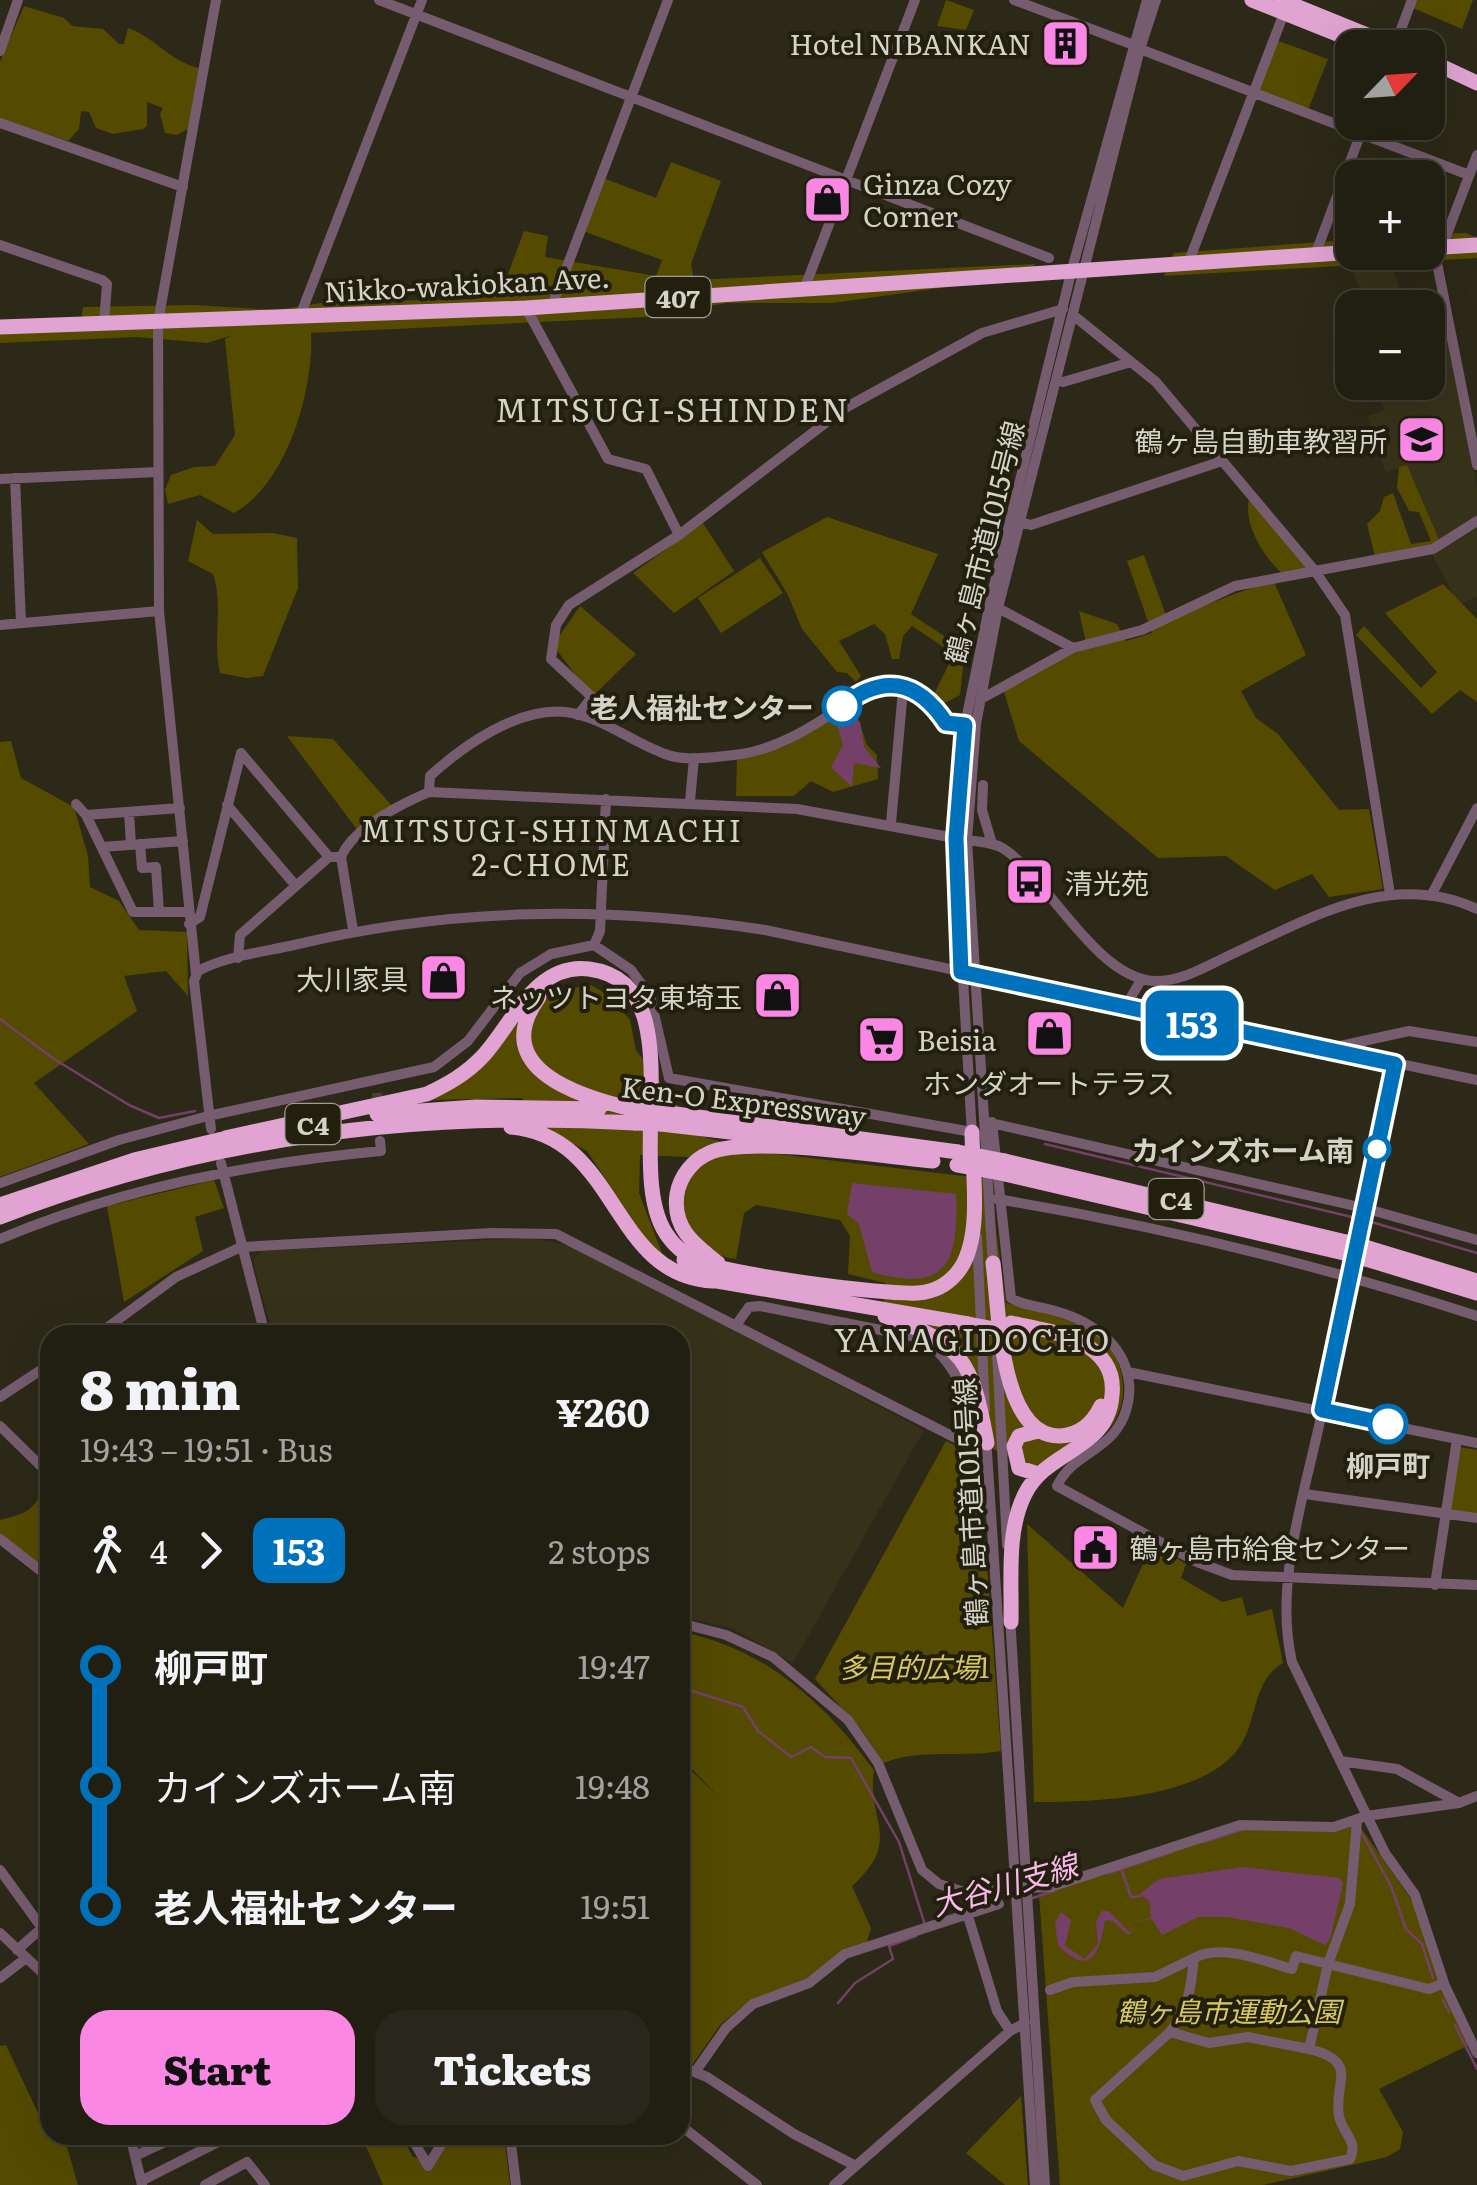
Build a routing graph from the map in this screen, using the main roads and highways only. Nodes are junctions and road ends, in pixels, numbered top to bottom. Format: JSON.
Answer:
{"nodes":[{"id":1,"x":1252,"y":0,"type":"edge"},
{"id":2,"x":1286,"y":4,"type":"edge"},
{"id":3,"x":1337,"y":30,"type":"edge"},
{"id":4,"x":1355,"y":30,"type":"edge"},
{"id":5,"x":1445,"y":68,"type":"edge"},
{"id":6,"x":1445,"y":79,"type":"edge"},
{"id":7,"x":1477,"y":83,"type":"edge"},
{"id":8,"x":1477,"y":94,"type":"edge"},
{"id":9,"x":1477,"y":245,"type":"edge"},
{"id":10,"x":1445,"y":247,"type":"edge"},
{"id":11,"x":1335,"y":253,"type":"edge"},
{"id":12,"x":0,"y":326,"type":"edge"},
{"id":13,"x":636,"y":1116,"type":"junction"},
{"id":14,"x":661,"y":1118,"type":"junction"},
{"id":15,"x":432,"y":1122,"type":"junction"},
{"id":16,"x":982,"y":1125,"type":"road end"},
{"id":17,"x":218,"y":1134,"type":"junction"},
{"id":18,"x":958,"y":1159,"type":"junction"},
{"id":19,"x":934,"y":1160,"type":"junction"},
{"id":20,"x":0,"y":1206,"type":"edge"},
{"id":21,"x":0,"y":1218,"type":"edge"},
{"id":22,"x":1367,"y":1254,"type":"junction"},
{"id":23,"x":992,"y":1263,"type":"road end"},
{"id":24,"x":718,"y":1273,"type":"junction"},
{"id":25,"x":1477,"y":1281,"type":"edge"},
{"id":26,"x":1477,"y":1292,"type":"edge"},
{"id":27,"x":851,"y":1296,"type":"junction"},
{"id":28,"x":1011,"y":1328,"type":"junction"},
{"id":29,"x":1038,"y":1431,"type":"junction"},
{"id":30,"x":987,"y":1449,"type":"road end"},
{"id":31,"x":1038,"y":1474,"type":"junction"},
{"id":32,"x":1011,"y":1622,"type":"road end"}],
"edges":[{"from":1,"to":2,"type":"highway"},
{"from":2,"to":3,"type":"highway"},
{"from":2,"to":4,"type":"highway"},
{"from":5,"to":7,"type":"highway"},
{"from":6,"to":8,"type":"highway"},
{"from":9,"to":10,"type":"highway"},
{"from":11,"to":12,"type":"highway","name":"Nikko-wakiokan Ave.","number":"407"},
{"from":13,"to":14,"type":"highway","name":"Ken-O Expressway","number":"C4","bridge":true},
{"from":13,"to":15,"type":"highway","name":"Ken-O Expressway","number":"C4"},
{"from":13,"to":17,"type":"highway","name":"Ken-O Expressway","number":"C4"},
{"from":13,"to":24,"type":"highway"},
{"from":14,"to":18,"type":"highway","name":"Ken-O Expressway","number":"C4"},
{"from":14,"to":19,"type":"highway","name":"Ken-O Expressway","number":"C4"},
{"from":15,"to":21,"type":"highway","name":"Ken-O Expressway","number":"C4"},
{"from":15,"to":24,"type":"highway"},
{"from":16,"to":27,"type":"highway"},
{"from":17,"to":20,"type":"highway","name":"Ken-O Expressway","number":"C4"},
{"from":17,"to":24,"type":"highway"},
{"from":18,"to":19,"type":"highway","name":"Ken-O Expressway","number":"C4"},
{"from":18,"to":22,"type":"highway","name":"Ken-O Expressway","number":"C4","bridge":true},
{"from":19,"to":24,"type":"highway"},
{"from":22,"to":25,"type":"highway","name":"Ken-O Expressway","number":"C4"},
{"from":22,"to":26,"type":"highway","name":"Ken-O Expressway","number":"C4"},
{"from":23,"to":29,"type":"highway"},
{"from":24,"to":27,"type":"highway"},
{"from":27,"to":28,"type":"highway","bridge":true},
{"from":27,"to":30,"type":"highway"},
{"from":28,"to":29,"type":"highway"},
{"from":28,"to":31,"type":"highway"},
{"from":29,"to":31,"type":"highway"},
{"from":31,"to":32,"type":"highway"}]}
